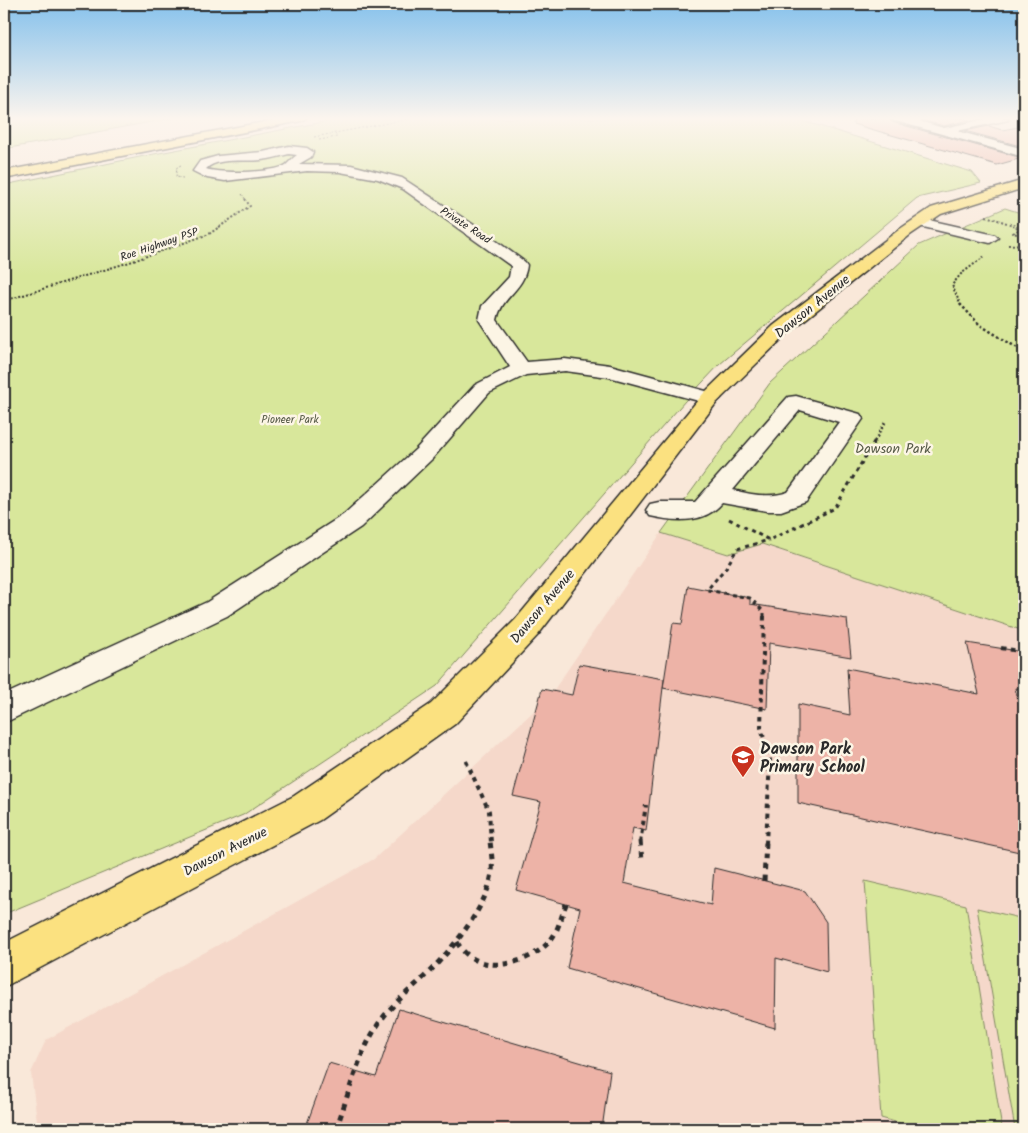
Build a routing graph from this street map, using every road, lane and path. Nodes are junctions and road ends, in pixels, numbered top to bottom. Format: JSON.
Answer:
{"nodes":[{"id":1,"x":26,"y":171,"type":"edge"},
{"id":2,"x":177,"y":171,"type":"edge"},
{"id":3,"x":198,"y":171,"type":"edge"},
{"id":4,"x":274,"y":171,"type":"edge"},
{"id":5,"x":356,"y":171,"type":"edge"},
{"id":6,"x":4,"y":175,"type":"edge"},
{"id":7,"x":185,"y":179,"type":"dead end"},
{"id":8,"x":1024,"y":184,"type":"edge"},
{"id":9,"x":236,"y":192,"type":"dead end"},
{"id":10,"x":920,"y":222,"type":"junction"},
{"id":11,"x":990,"y":238,"type":"dead end"},
{"id":12,"x":1024,"y":244,"type":"edge"},
{"id":13,"x":1007,"y":245,"type":"dead end"},
{"id":14,"x":986,"y":256,"type":"dead end"},
{"id":15,"x":4,"y":301,"type":"edge"},
{"id":16,"x":1024,"y":352,"type":"edge"},
{"id":17,"x":521,"y":369,"type":"junction"},
{"id":18,"x":710,"y":398,"type":"junction"},
{"id":19,"x":718,"y":493,"type":"junction"},
{"id":20,"x":659,"y":510,"type":"dead end"},
{"id":21,"x":769,"y":540,"type":"dead end"},
{"id":22,"x":1001,"y":648,"type":"dead end"},
{"id":23,"x":1024,"y":652,"type":"edge"},
{"id":24,"x":4,"y":710,"type":"edge"},
{"id":25,"x":466,"y":761,"type":"dead end"},
{"id":26,"x":646,"y":804,"type":"dead end"},
{"id":27,"x":642,"y":860,"type":"dead end"},
{"id":28,"x":764,"y":881,"type":"dead end"},
{"id":29,"x":566,"y":904,"type":"dead end"},
{"id":30,"x":457,"y":942,"type":"junction"},
{"id":31,"x":4,"y":966,"type":"edge"},
{"id":32,"x":336,"y":1129,"type":"edge"}],
"edges":[{"from":1,"to":6,"type":"main road"},
{"from":2,"to":7,"type":"path"},
{"from":3,"to":4,"type":"street","name":"Private Road"},
{"from":5,"to":17,"type":"street","name":"Private Road"},
{"from":8,"to":10,"type":"main road","name":"Dawson Avenue"},
{"from":9,"to":15,"type":"path","name":"Roe Highway PSP"},
{"from":10,"to":11,"type":"street"},
{"from":10,"to":18,"type":"main road","name":"Dawson Avenue"},
{"from":12,"to":13,"type":"path"},
{"from":14,"to":16,"type":"path"},
{"from":17,"to":18,"type":"street"},
{"from":17,"to":24,"type":"street"},
{"from":18,"to":31,"type":"main road","name":"Dawson Avenue"},
{"from":19,"to":19,"type":"street"},
{"from":19,"to":20,"type":"street"},
{"from":21,"to":28,"type":"path"},
{"from":22,"to":23,"type":"path"},
{"from":25,"to":30,"type":"path"},
{"from":26,"to":27,"type":"path"},
{"from":29,"to":30,"type":"path"},
{"from":30,"to":32,"type":"path"}]}
